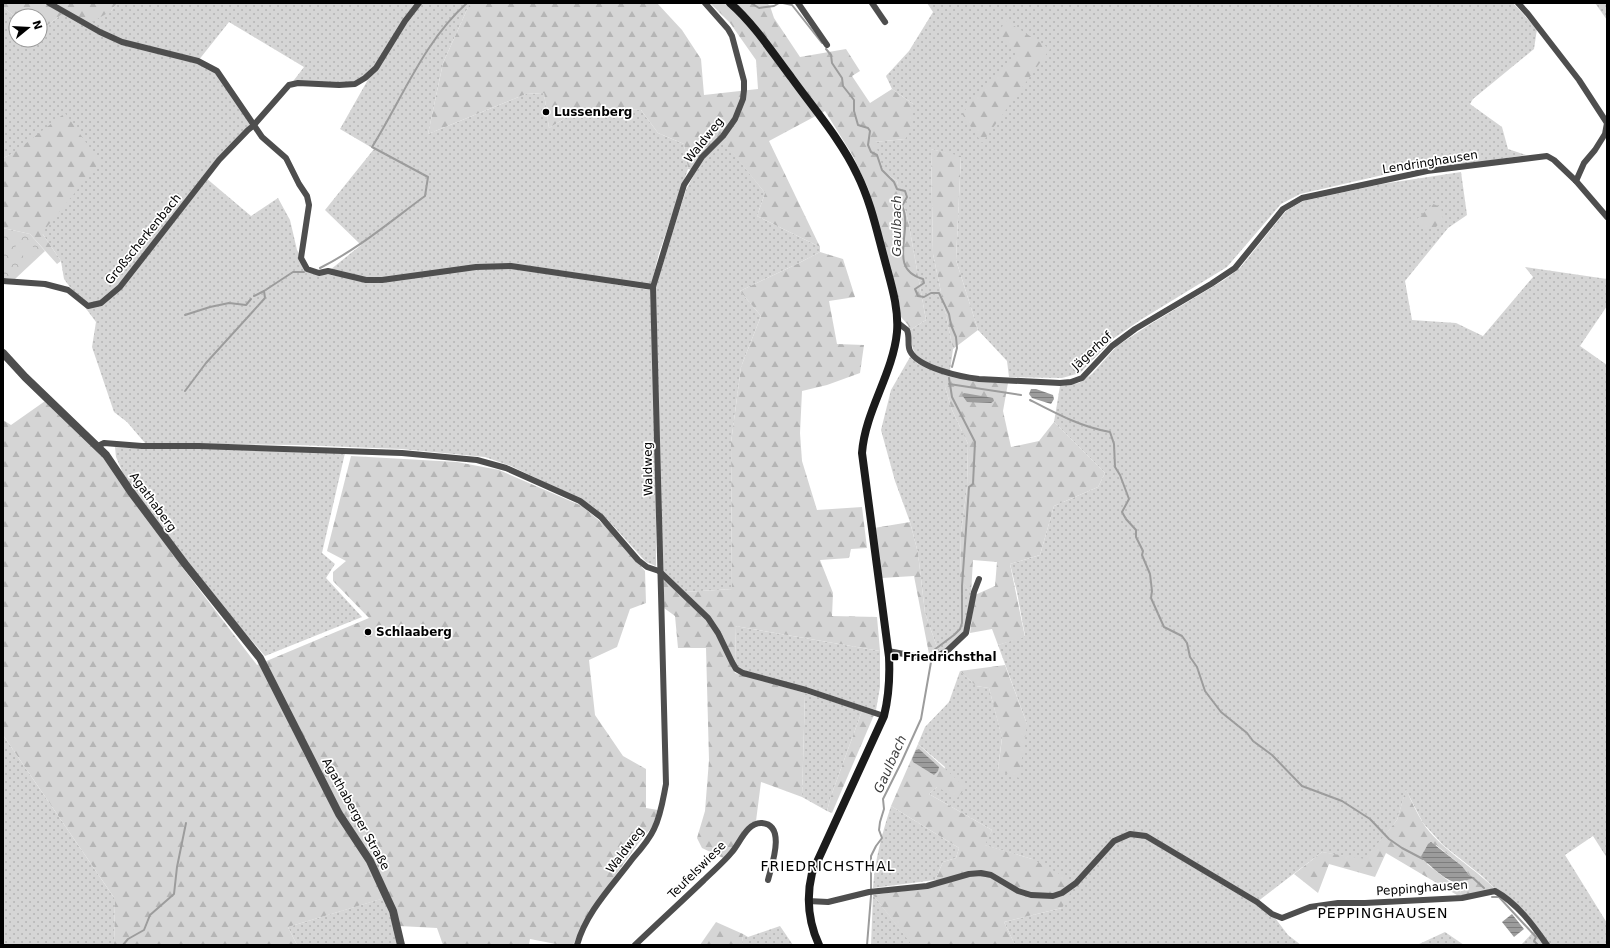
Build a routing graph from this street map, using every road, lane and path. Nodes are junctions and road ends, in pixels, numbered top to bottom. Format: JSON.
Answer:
{"nodes":[{"id":1,"x":48,"y":3,"type":"edge"},
{"id":2,"x":419,"y":3,"type":"edge"},
{"id":3,"x":705,"y":3,"type":"edge"},
{"id":4,"x":730,"y":3,"type":"edge"},
{"id":5,"x":798,"y":3,"type":"edge"},
{"id":6,"x":872,"y":3,"type":"edge"},
{"id":7,"x":1518,"y":3,"type":"edge"},
{"id":8,"x":885,"y":22,"type":"dead end"},
{"id":9,"x":827,"y":45,"type":"dead end"},
{"id":10,"x":254,"y":126,"type":"junction"},
{"id":11,"x":1576,"y":181,"type":"junction"},
{"id":12,"x":1283,"y":209,"type":"joint"},
{"id":13,"x":1607,"y":217,"type":"edge"},
{"id":14,"x":3,"y":281,"type":"edge"},
{"id":15,"x":653,"y":287,"type":"junction"},
{"id":16,"x":897,"y":322,"type":"junction"},
{"id":17,"x":3,"y":353,"type":"edge"},
{"id":18,"x":98,"y":446,"type":"junction"},
{"id":19,"x":659,"y":571,"type":"junction"},
{"id":20,"x":979,"y":579,"type":"dead end"},
{"id":21,"x":888,"y":651,"type":"junction"},
{"id":22,"x":270,"y":678,"type":"joint"},
{"id":23,"x":884,"y":716,"type":"junction"},
{"id":24,"x":768,"y":880,"type":"dead end"},
{"id":25,"x":808,"y":901,"type":"junction"},
{"id":26,"x":401,"y":945,"type":"edge"},
{"id":27,"x":577,"y":945,"type":"edge"},
{"id":28,"x":635,"y":945,"type":"edge"},
{"id":29,"x":819,"y":945,"type":"edge"},
{"id":30,"x":1547,"y":945,"type":"edge"}],
"edges":[{"from":1,"to":10,"type":"street"},
{"from":2,"to":10,"type":"street","name":"Großscherkenbach"},
{"from":3,"to":15,"type":"street","name":"Waldweg"},
{"from":4,"to":16,"type":"main road"},
{"from":5,"to":9,"type":"street"},
{"from":6,"to":8,"type":"street"},
{"from":7,"to":11,"type":"street"},
{"from":10,"to":14,"type":"street","name":"Großscherkenbach"},
{"from":10,"to":15,"type":"street"},
{"from":11,"to":12,"type":"street","name":"Lendringhausen"},
{"from":11,"to":13,"type":"street","name":"Lendringhausen"},
{"from":12,"to":16,"type":"street","name":"Jägerhof"},
{"from":15,"to":19,"type":"street","name":"Waldweg"},
{"from":16,"to":21,"type":"main road"},
{"from":17,"to":18,"type":"street","name":"Agathaberg"},
{"from":18,"to":19,"type":"street"},
{"from":18,"to":22,"type":"street","name":"Agathaberg"},
{"from":19,"to":23,"type":"street"},
{"from":19,"to":27,"type":"street","name":"Waldweg"},
{"from":20,"to":21,"type":"street"},
{"from":21,"to":23,"type":"main road"},
{"from":22,"to":26,"type":"street","name":"Agathaberger Straße"},
{"from":23,"to":25,"type":"main road"},
{"from":24,"to":28,"type":"street","name":"Teufelswiese"},
{"from":25,"to":29,"type":"main road"},
{"from":25,"to":30,"type":"street","name":"Peppinghausen"}]}
